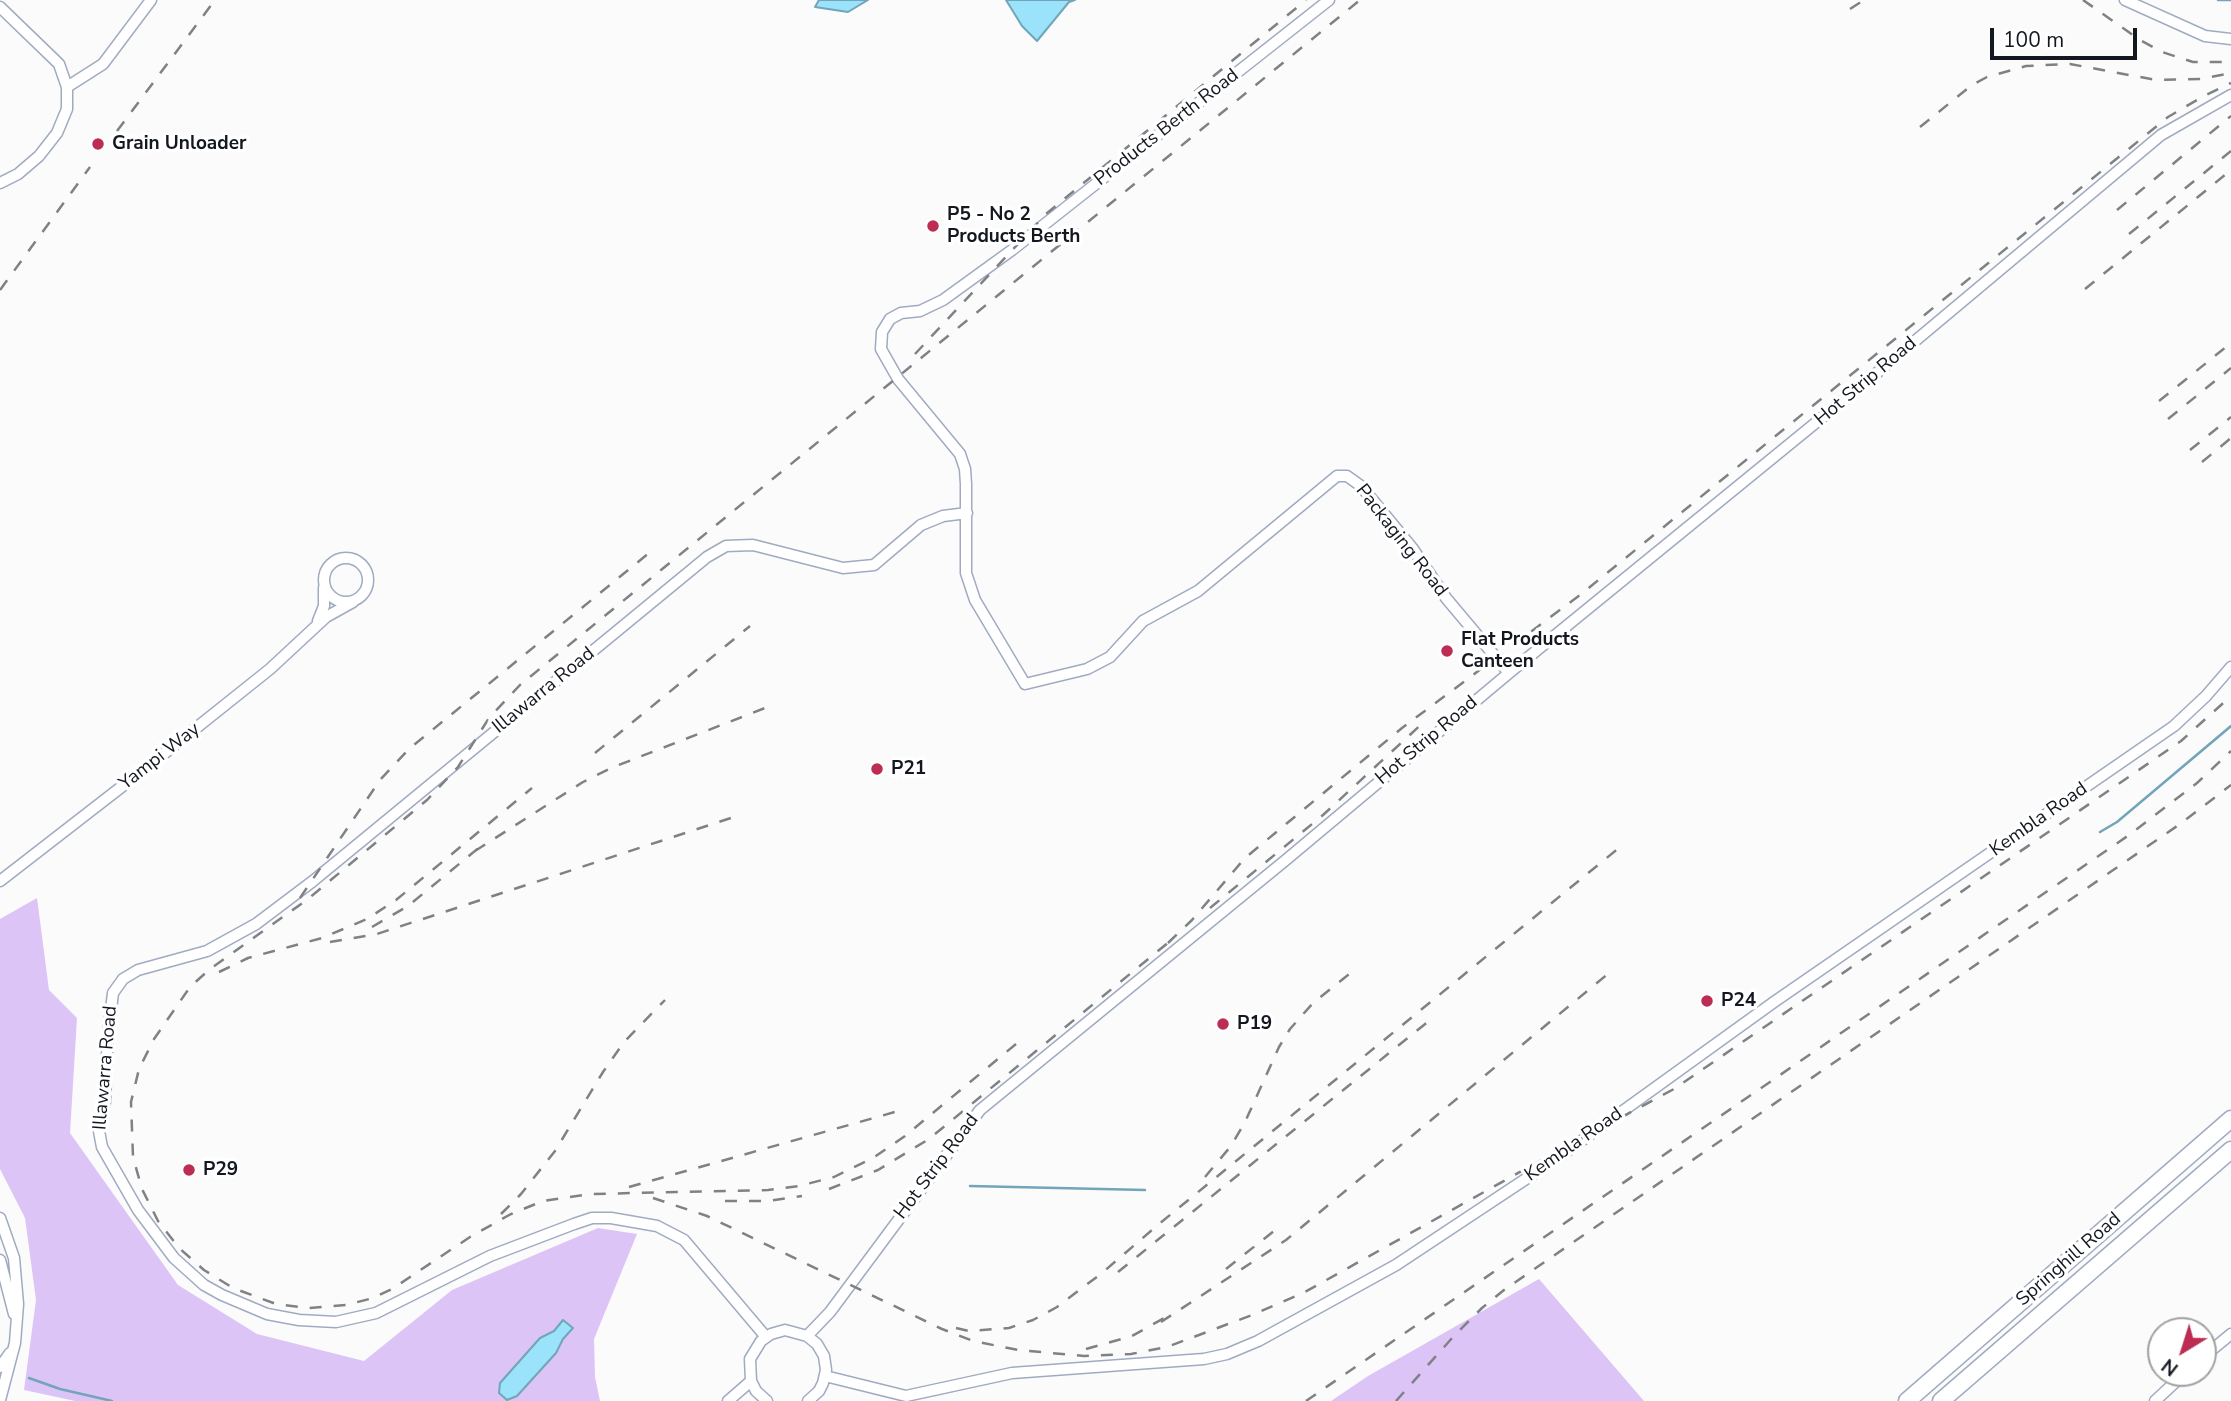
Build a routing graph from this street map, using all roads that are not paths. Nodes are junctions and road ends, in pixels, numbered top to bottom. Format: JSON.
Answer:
{"nodes":[{"id":1,"x":151,"y":0,"type":"edge"},
{"id":2,"x":1329,"y":0,"type":"edge"},
{"id":3,"x":2125,"y":0,"type":"edge"},
{"id":4,"x":0,"y":7,"type":"edge"},
{"id":5,"x":2231,"y":39,"type":"edge"},
{"id":6,"x":68,"y":87,"type":"junction"},
{"id":7,"x":2231,"y":95,"type":"edge"},
{"id":8,"x":0,"y":183,"type":"edge"},
{"id":9,"x":967,"y":513,"type":"junction"},
{"id":10,"x":324,"y":581,"type":"junction"},
{"id":11,"x":353,"y":601,"type":"junction"},
{"id":12,"x":314,"y":628,"type":"junction"},
{"id":13,"x":2231,"y":667,"type":"edge"},
{"id":14,"x":1508,"y":673,"type":"junction"},
{"id":15,"x":0,"y":881,"type":"edge"},
{"id":16,"x":2231,"y":1119,"type":"edge"},
{"id":17,"x":2231,"y":1150,"type":"edge"},
{"id":18,"x":0,"y":1218,"type":"edge"},
{"id":19,"x":0,"y":1260,"type":"edge"},
{"id":20,"x":17,"y":1328,"type":"junction"},
{"id":21,"x":2231,"y":1334,"type":"edge"},
{"id":22,"x":807,"y":1336,"type":"junction"},
{"id":23,"x":766,"y":1337,"type":"junction"},
{"id":24,"x":2217,"y":1346,"type":"edge"},
{"id":25,"x":14,"y":1347,"type":"junction"},
{"id":26,"x":0,"y":1367,"type":"edge"},
{"id":27,"x":825,"y":1376,"type":"junction"},
{"id":28,"x":751,"y":1381,"type":"junction"},
{"id":29,"x":2170,"y":1387,"type":"edge"},
{"id":30,"x":0,"y":1400,"type":"edge"},
{"id":31,"x":763,"y":1400,"type":"edge"},
{"id":32,"x":728,"y":1401,"type":"edge"},
{"id":33,"x":808,"y":1401,"type":"edge"},
{"id":34,"x":1907,"y":1401,"type":"edge"},
{"id":35,"x":1941,"y":1401,"type":"edge"},
{"id":36,"x":2155,"y":1401,"type":"edge"}],
"edges":[{"from":1,"to":6,"type":"street"},
{"from":2,"to":9,"type":"street","name":"Products Berth Road"},
{"from":3,"to":5,"type":"street"},
{"from":4,"to":6,"type":"street"},
{"from":6,"to":8,"type":"street"},
{"from":7,"to":14,"type":"street","name":"Hot Strip Road"},
{"from":9,"to":14,"type":"street","name":"Packaging Road"},
{"from":9,"to":23,"type":"street","name":"Illawarra Road"},
{"from":10,"to":11,"type":"street"},
{"from":10,"to":11,"type":"street"},
{"from":10,"to":12,"type":"street"},
{"from":11,"to":12,"type":"street","name":"Yampi Way"},
{"from":12,"to":15,"type":"street","name":"Yampi Way"},
{"from":13,"to":27,"type":"street","name":"Kembla Road"},
{"from":14,"to":22,"type":"street","name":"Hot Strip Road"},
{"from":16,"to":34,"type":"main road","name":"Springhill Road"},
{"from":17,"to":35,"type":"main road","name":"Springhill Road"},
{"from":18,"to":20,"type":"street"},
{"from":19,"to":20,"type":"street"},
{"from":20,"to":25,"type":"street"},
{"from":21,"to":24,"type":"street"},
{"from":22,"to":23,"type":"street"},
{"from":22,"to":27,"type":"street"},
{"from":23,"to":28,"type":"street"},
{"from":25,"to":26,"type":"street"},
{"from":25,"to":30,"type":"street"},
{"from":27,"to":33,"type":"street"},
{"from":28,"to":31,"type":"street"},
{"from":28,"to":32,"type":"street"},
{"from":29,"to":36,"type":"street"}]}
